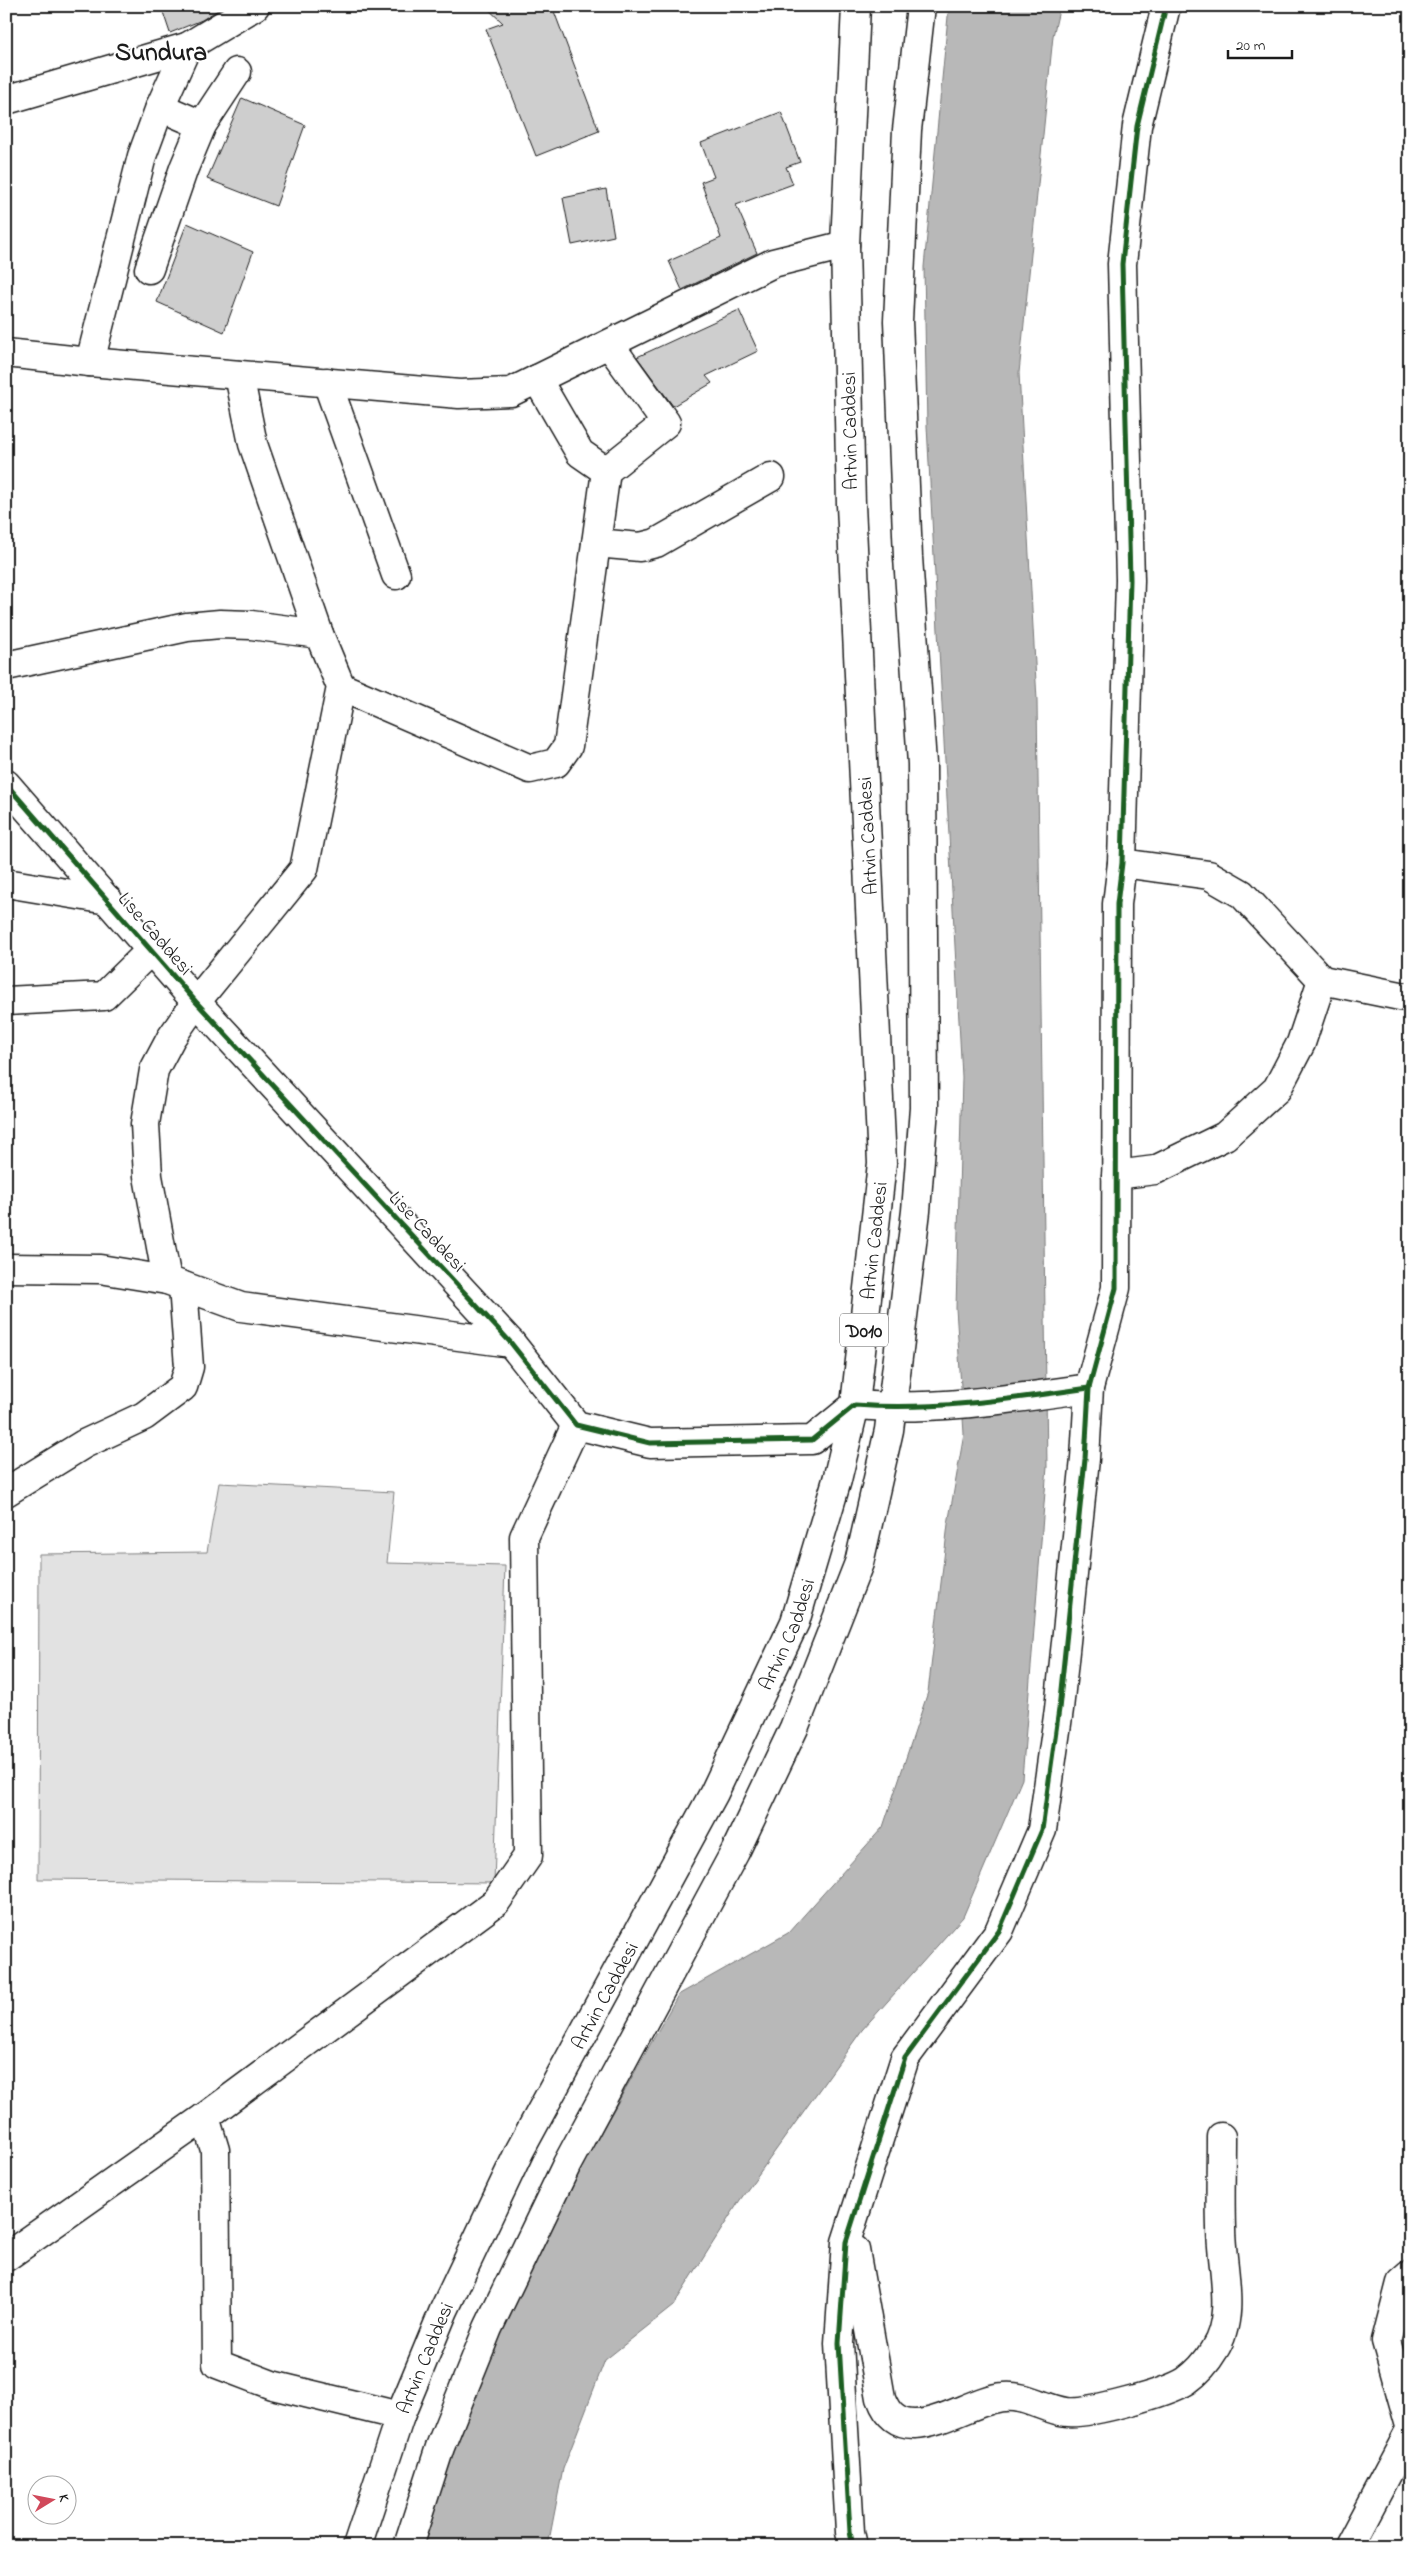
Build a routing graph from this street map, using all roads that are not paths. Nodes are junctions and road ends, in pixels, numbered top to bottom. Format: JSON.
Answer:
{"nodes":[{"id":1,"x":255,"y":6,"type":"edge"},
{"id":2,"x":856,"y":6,"type":"edge"},
{"id":3,"x":921,"y":6,"type":"edge"},
{"id":4,"x":1166,"y":6,"type":"edge"},
{"id":5,"x":187,"y":47,"type":"junction"},
{"id":6,"x":237,"y":72,"type":"dead end"},
{"id":7,"x":6,"y":100,"type":"edge"},
{"id":8,"x":160,"y":107,"type":"junction"},
{"id":9,"x":202,"y":125,"type":"junction"},
{"id":10,"x":845,"y":246,"type":"junction"},
{"id":11,"x":149,"y":269,"type":"dead end"},
{"id":12,"x":609,"y":344,"type":"junction"},
{"id":13,"x":6,"y":353,"type":"edge"},
{"id":14,"x":90,"y":362,"type":"junction"},
{"id":15,"x":239,"y":375,"type":"junction"},
{"id":16,"x":536,"y":379,"type":"junction"},
{"id":17,"x":327,"y":382,"type":"junction"},
{"id":18,"x":606,"y":471,"type":"junction"},
{"id":19,"x":771,"y":477,"type":"dead end"},
{"id":20,"x":596,"y":543,"type":"junction"},
{"id":21,"x":396,"y":575,"type":"dead end"},
{"id":22,"x":320,"y":634,"type":"junction"},
{"id":23,"x":6,"y":666,"type":"edge"},
{"id":24,"x":341,"y":687,"type":"junction"},
{"id":25,"x":6,"y":784,"type":"edge"},
{"id":26,"x":1122,"y":862,"type":"junction"},
{"id":27,"x":6,"y":883,"type":"edge"},
{"id":28,"x":108,"y":900,"type":"junction"},
{"id":29,"x":150,"y":950,"type":"junction"},
{"id":30,"x":1322,"y":980,"type":"junction"},
{"id":31,"x":1410,"y":998,"type":"edge"},
{"id":32,"x":6,"y":1001,"type":"edge"},
{"id":33,"x":196,"y":1002,"type":"junction"},
{"id":34,"x":1116,"y":1175,"type":"junction"},
{"id":35,"x":6,"y":1268,"type":"edge"},
{"id":36,"x":175,"y":1283,"type":"junction"},
{"id":37,"x":511,"y":1343,"type":"junction"},
{"id":38,"x":1089,"y":1388,"type":"junction"},
{"id":39,"x":856,"y":1405,"type":"junction"},
{"id":40,"x":892,"y":1408,"type":"junction"},
{"id":41,"x":576,"y":1425,"type":"junction"},
{"id":42,"x":6,"y":1492,"type":"edge"},
{"id":43,"x":205,"y":2117,"type":"junction"},
{"id":44,"x":1221,"y":2137,"type":"dead end"},
{"id":45,"x":846,"y":2242,"type":"junction"},
{"id":46,"x":6,"y":2257,"type":"edge"},
{"id":47,"x":1410,"y":2275,"type":"edge"},
{"id":48,"x":400,"y":2416,"type":"junction"},
{"id":49,"x":1410,"y":2426,"type":"edge"},
{"id":50,"x":1410,"y":2431,"type":"edge"},
{"id":51,"x":357,"y":2546,"type":"edge"},
{"id":52,"x":408,"y":2546,"type":"edge"},
{"id":53,"x":853,"y":2546,"type":"edge"},
{"id":54,"x":1349,"y":2546,"type":"edge"}],
"edges":[{"from":1,"to":5,"type":"main road"},
{"from":2,"to":10,"type":"main road","name":"Artvin Caddesi","number":"D010"},
{"from":3,"to":40,"type":"main road","name":"Artvin Caddesi","number":"D010"},
{"from":4,"to":26,"type":"main road"},
{"from":5,"to":7,"type":"main road"},
{"from":5,"to":8,"type":"main road"},
{"from":6,"to":9,"type":"main road"},
{"from":8,"to":9,"type":"main road"},
{"from":8,"to":14,"type":"main road"},
{"from":9,"to":11,"type":"main road"},
{"from":10,"to":12,"type":"main road"},
{"from":10,"to":39,"type":"main road","name":"Artvin Caddesi","number":"D010"},
{"from":12,"to":16,"type":"main road"},
{"from":12,"to":18,"type":"main road"},
{"from":13,"to":14,"type":"main road"},
{"from":14,"to":15,"type":"main road"},
{"from":15,"to":17,"type":"main road"},
{"from":15,"to":22,"type":"main road"},
{"from":16,"to":17,"type":"main road"},
{"from":16,"to":18,"type":"main road"},
{"from":17,"to":21,"type":"main road"},
{"from":18,"to":20,"type":"main road"},
{"from":19,"to":20,"type":"main road"},
{"from":20,"to":24,"type":"main road"},
{"from":22,"to":23,"type":"main road"},
{"from":22,"to":24,"type":"main road"},
{"from":24,"to":33,"type":"main road"},
{"from":25,"to":28,"type":"main road","name":"Lise Caddesi"},
{"from":26,"to":30,"type":"main road"},
{"from":26,"to":34,"type":"main road"},
{"from":27,"to":28,"type":"main road"},
{"from":28,"to":29,"type":"main road","name":"Lise Caddesi"},
{"from":29,"to":32,"type":"main road"},
{"from":29,"to":33,"type":"main road","name":"Lise Caddesi"},
{"from":30,"to":31,"type":"main road"},
{"from":30,"to":34,"type":"main road"},
{"from":33,"to":36,"type":"main road"},
{"from":33,"to":37,"type":"main road","name":"Lise Caddesi"},
{"from":34,"to":38,"type":"main road"},
{"from":35,"to":36,"type":"main road"},
{"from":36,"to":37,"type":"main road"},
{"from":36,"to":42,"type":"main road"},
{"from":37,"to":41,"type":"main road","name":"Lise Caddesi"},
{"from":38,"to":40,"type":"main road"},
{"from":38,"to":45,"type":"main road"},
{"from":39,"to":40,"type":"main road"},
{"from":39,"to":41,"type":"main road"},
{"from":39,"to":48,"type":"main road","name":"Artvin Caddesi","number":"D010"},
{"from":40,"to":52,"type":"main road","name":"Artvin Caddesi","number":"D010"},
{"from":41,"to":43,"type":"main road"},
{"from":43,"to":46,"type":"main road"},
{"from":43,"to":48,"type":"main road"},
{"from":44,"to":45,"type":"main road"},
{"from":45,"to":53,"type":"main road"},
{"from":47,"to":49,"type":"main road"},
{"from":48,"to":51,"type":"main road","name":"Artvin Caddesi","number":"D010"},
{"from":50,"to":54,"type":"main road"}]}
